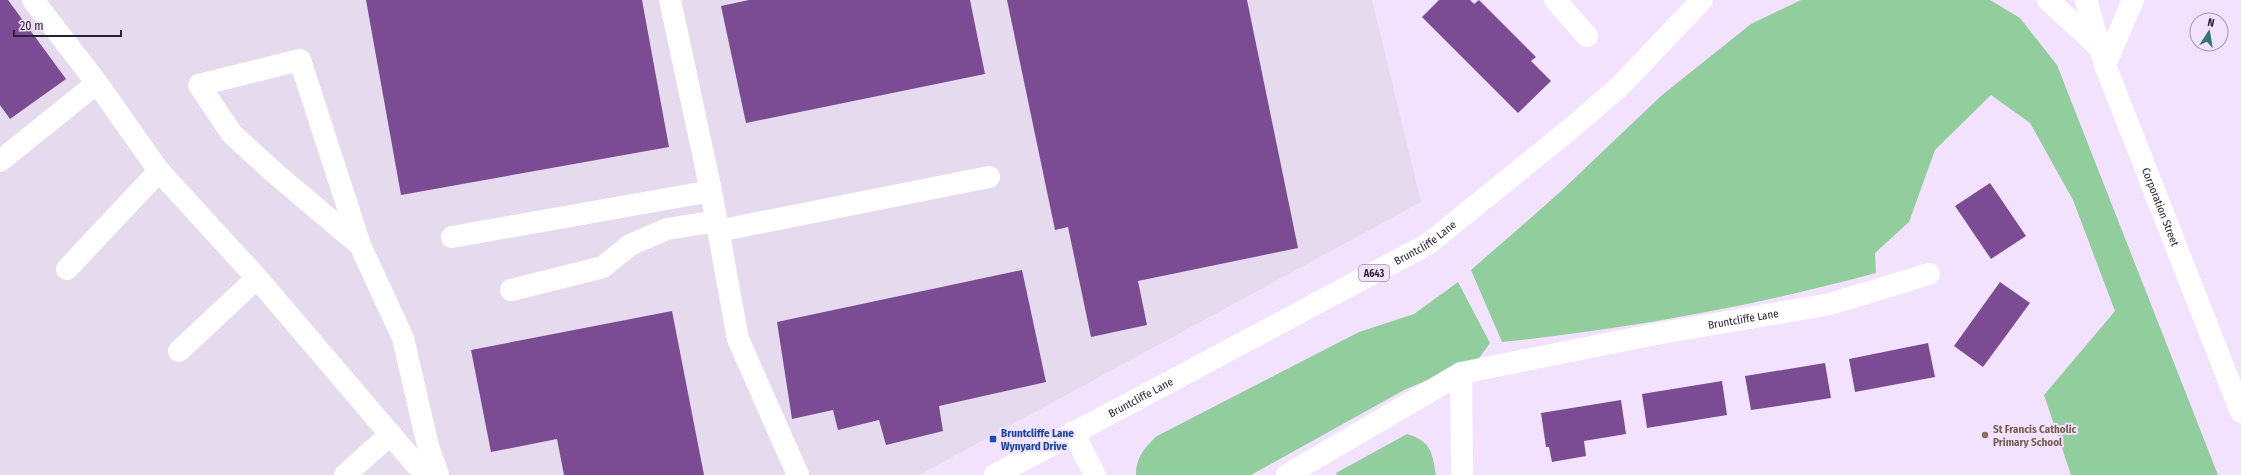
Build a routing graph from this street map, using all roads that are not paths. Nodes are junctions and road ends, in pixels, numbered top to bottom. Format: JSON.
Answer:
{"nodes":[{"id":1,"x":33,"y":0,"type":"edge"},
{"id":2,"x":670,"y":0,"type":"edge"},
{"id":3,"x":1554,"y":0,"type":"edge"},
{"id":4,"x":2048,"y":0,"type":"edge"},
{"id":5,"x":2086,"y":0,"type":"edge"},
{"id":6,"x":2133,"y":0,"type":"edge"},
{"id":7,"x":1698,"y":1,"type":"edge"},
{"id":8,"x":1587,"y":36,"type":"dead end"},
{"id":9,"x":2103,"y":57,"type":"junction"},
{"id":10,"x":97,"y":83,"type":"junction"},
{"id":11,"x":0,"y":161,"type":"edge"},
{"id":12,"x":160,"y":171,"type":"junction"},
{"id":13,"x":989,"y":177,"type":"dead end"},
{"id":14,"x":711,"y":191,"type":"junction"},
{"id":15,"x":717,"y":226,"type":"junction"},
{"id":16,"x":452,"y":237,"type":"dead end"},
{"id":17,"x":360,"y":245,"type":"junction"},
{"id":18,"x":67,"y":269,"type":"dead end"},
{"id":19,"x":1929,"y":274,"type":"dead end"},
{"id":20,"x":257,"y":278,"type":"junction"},
{"id":21,"x":511,"y":290,"type":"dead end"},
{"id":22,"x":179,"y":351,"type":"dead end"},
{"id":23,"x":1461,"y":373,"type":"junction"},
{"id":24,"x":2241,"y":412,"type":"edge"},
{"id":25,"x":1073,"y":432,"type":"junction"},
{"id":26,"x":391,"y":434,"type":"junction"},
{"id":27,"x":345,"y":475,"type":"edge"},
{"id":28,"x":425,"y":475,"type":"edge"},
{"id":29,"x":438,"y":475,"type":"edge"},
{"id":30,"x":798,"y":475,"type":"edge"},
{"id":31,"x":995,"y":475,"type":"edge"},
{"id":32,"x":1095,"y":475,"type":"edge"},
{"id":33,"x":1287,"y":475,"type":"edge"},
{"id":34,"x":1462,"y":475,"type":"edge"}],
"edges":[{"from":1,"to":10,"type":"main road"},
{"from":2,"to":14,"type":"main road"},
{"from":3,"to":8,"type":"main road"},
{"from":4,"to":9,"type":"main road"},
{"from":5,"to":9,"type":"main road","name":"Corporation Street"},
{"from":6,"to":9,"type":"main road"},
{"from":7,"to":25,"type":"main road","name":"Bruntcliffe Lane","number":"A643"},
{"from":9,"to":24,"type":"main road","name":"Corporation Street"},
{"from":10,"to":11,"type":"main road"},
{"from":10,"to":12,"type":"main road"},
{"from":12,"to":18,"type":"main road"},
{"from":12,"to":20,"type":"main road"},
{"from":13,"to":15,"type":"main road"},
{"from":14,"to":15,"type":"main road"},
{"from":14,"to":16,"type":"main road"},
{"from":15,"to":21,"type":"main road"},
{"from":15,"to":30,"type":"main road"},
{"from":17,"to":17,"type":"main road"},
{"from":17,"to":29,"type":"main road"},
{"from":19,"to":23,"type":"main road","name":"Bruntcliffe Lane"},
{"from":20,"to":22,"type":"main road"},
{"from":20,"to":26,"type":"main road"},
{"from":23,"to":33,"type":"main road","name":"Bruntcliffe Lane"},
{"from":23,"to":34,"type":"main road"},
{"from":25,"to":31,"type":"main road","name":"Bruntcliffe Lane","number":"A643"},
{"from":25,"to":32,"type":"main road"},
{"from":26,"to":27,"type":"main road"},
{"from":26,"to":28,"type":"main road"}]}
